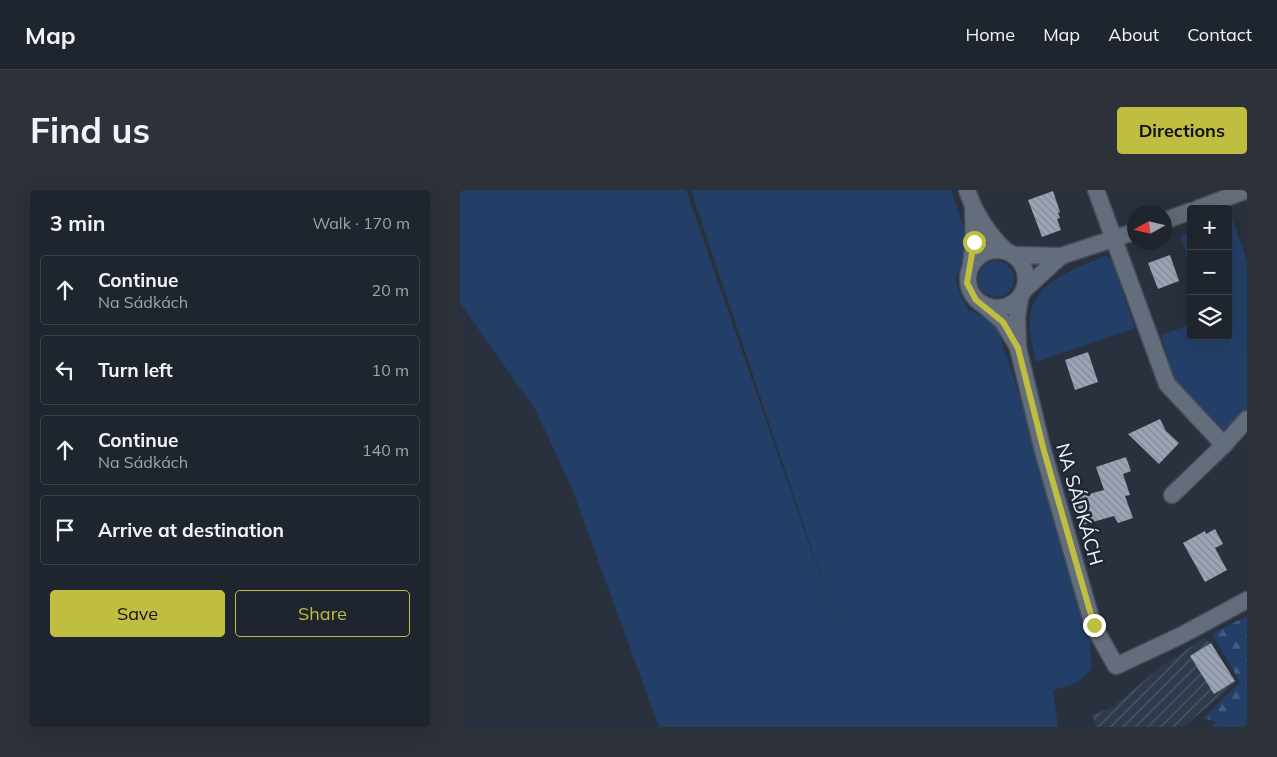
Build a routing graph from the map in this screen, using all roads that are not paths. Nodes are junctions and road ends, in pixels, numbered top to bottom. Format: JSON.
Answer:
{"nodes":[{"id":1,"x":967,"y":190,"type":"edge"},
{"id":2,"x":1096,"y":190,"type":"edge"},
{"id":3,"x":1247,"y":190,"type":"edge"},
{"id":4,"x":1207,"y":205,"type":"edge"},
{"id":5,"x":973,"y":208,"type":"junction"},
{"id":6,"x":1187,"y":212,"type":"edge"},
{"id":7,"x":1172,"y":217,"type":"edge"},
{"id":8,"x":1127,"y":234,"type":"edge"},
{"id":9,"x":1114,"y":239,"type":"junction"},
{"id":10,"x":1010,"y":253,"type":"junction"},
{"id":11,"x":1061,"y":256,"type":"junction"},
{"id":12,"x":971,"y":264,"type":"junction"},
{"id":13,"x":1022,"y":294,"type":"junction"},
{"id":14,"x":985,"y":306,"type":"junction"},
{"id":15,"x":1018,"y":348,"type":"junction"},
{"id":16,"x":1247,"y":419,"type":"edge"},
{"id":17,"x":1224,"y":444,"type":"junction"},
{"id":18,"x":1172,"y":495,"type":"dead end"},
{"id":19,"x":1247,"y":600,"type":"edge"}],
"edges":[{"from":1,"to":5,"type":"street"},
{"from":2,"to":9,"type":"street"},
{"from":3,"to":4,"type":"street"},
{"from":5,"to":10,"type":"street"},
{"from":5,"to":12,"type":"street"},
{"from":6,"to":7,"type":"street"},
{"from":8,"to":9,"type":"street"},
{"from":9,"to":11,"type":"street"},
{"from":9,"to":17,"type":"street"},
{"from":10,"to":11,"type":"street"},
{"from":10,"to":12,"type":"street"},
{"from":10,"to":13,"type":"street"},
{"from":11,"to":13,"type":"street"},
{"from":12,"to":14,"type":"street"},
{"from":13,"to":14,"type":"street"},
{"from":13,"to":15,"type":"street","name":"NA SÁDKÁCH"},
{"from":14,"to":15,"type":"street","name":"NA SÁDKÁCH"},
{"from":15,"to":19,"type":"street","name":"NA SÁDKÁCH"},
{"from":16,"to":17,"type":"street"},
{"from":17,"to":18,"type":"street"}]}
